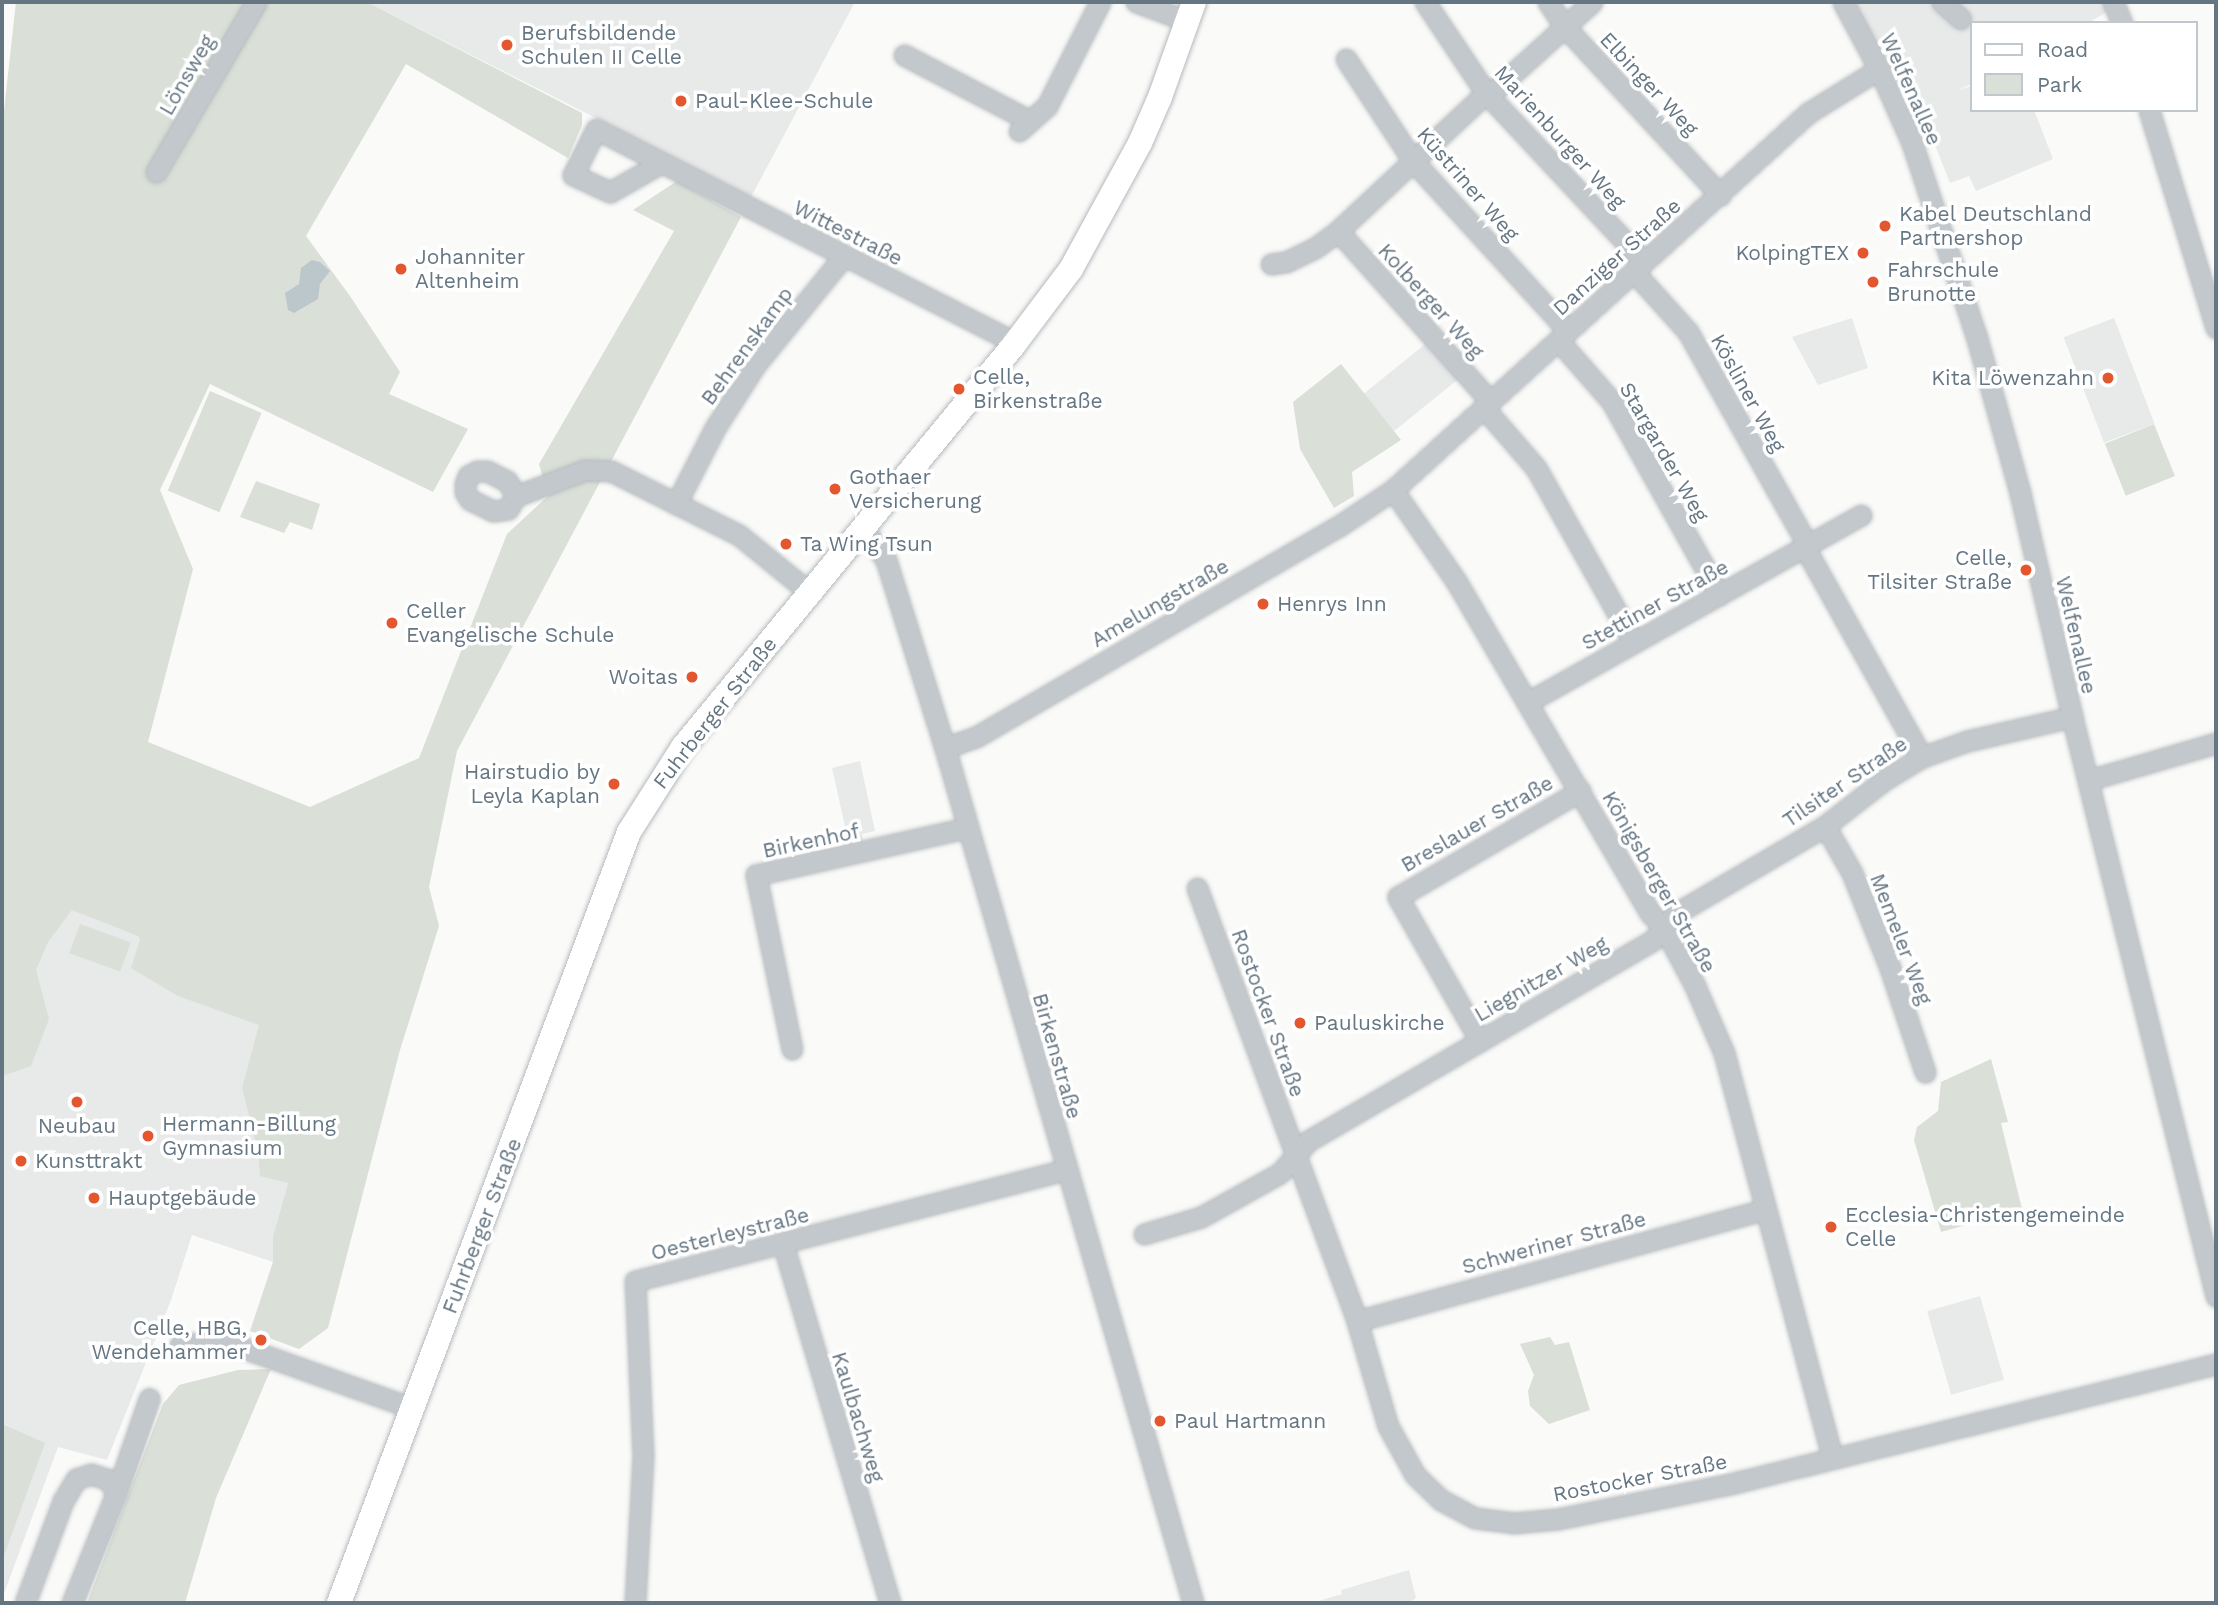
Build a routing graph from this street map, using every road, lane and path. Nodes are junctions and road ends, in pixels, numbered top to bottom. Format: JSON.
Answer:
{"nodes":[{"id":1,"x":256,"y":2,"type":"edge"},
{"id":2,"x":1100,"y":2,"type":"edge"},
{"id":3,"x":1136,"y":2,"type":"edge"},
{"id":4,"x":1425,"y":2,"type":"edge"},
{"id":5,"x":1548,"y":2,"type":"edge"},
{"id":6,"x":1592,"y":2,"type":"edge"},
{"id":7,"x":1843,"y":2,"type":"edge"},
{"id":8,"x":1942,"y":2,"type":"edge"},
{"id":9,"x":2113,"y":2,"type":"edge"},
{"id":10,"x":1190,"y":11,"type":"edge"},
{"id":11,"x":1961,"y":19,"type":"dead end"},
{"id":12,"x":2121,"y":21,"type":"edge"},
{"id":13,"x":1565,"y":27,"type":"junction"},
{"id":14,"x":904,"y":55,"type":"dead end"},
{"id":15,"x":1346,"y":59,"type":"dead end"},
{"id":16,"x":1879,"y":69,"type":"junction"},
{"id":17,"x":1487,"y":94,"type":"junction"},
{"id":18,"x":2150,"y":112,"type":"edge"},
{"id":19,"x":1413,"y":161,"type":"junction"},
{"id":20,"x":661,"y":163,"type":"dead end"},
{"id":21,"x":156,"y":172,"type":"dead end"},
{"id":22,"x":1720,"y":195,"type":"junction"},
{"id":23,"x":1338,"y":231,"type":"junction"},
{"id":24,"x":843,"y":257,"type":"junction"},
{"id":25,"x":1271,"y":264,"type":"dead end"},
{"id":26,"x":1639,"y":267,"type":"junction"},
{"id":27,"x":2216,"y":327,"type":"edge"},
{"id":28,"x":1563,"y":336,"type":"junction"},
{"id":29,"x":1013,"y":346,"type":"junction"},
{"id":30,"x":1487,"y":405,"type":"junction"},
{"id":31,"x":1393,"y":490,"type":"junction"},
{"id":32,"x":516,"y":496,"type":"dead end"},
{"id":33,"x":676,"y":504,"type":"junction"},
{"id":34,"x":1861,"y":515,"type":"dead end"},
{"id":35,"x":863,"y":528,"type":"junction"},
{"id":36,"x":1807,"y":547,"type":"junction"},
{"id":37,"x":810,"y":593,"type":"junction"},
{"id":38,"x":1720,"y":595,"type":"junction"},
{"id":39,"x":1633,"y":641,"type":"junction"},
{"id":40,"x":1528,"y":702,"type":"junction"},
{"id":41,"x":2072,"y":717,"type":"junction"},
{"id":42,"x":2216,"y":743,"type":"edge"},
{"id":43,"x":945,"y":747,"type":"junction"},
{"id":44,"x":1922,"y":757,"type":"junction"},
{"id":45,"x":2088,"y":780,"type":"junction"},
{"id":46,"x":1580,"y":791,"type":"junction"},
{"id":47,"x":1825,"y":827,"type":"junction"},
{"id":48,"x":967,"y":828,"type":"junction"},
{"id":49,"x":1197,"y":888,"type":"dead end"},
{"id":50,"x":1664,"y":928,"type":"junction"},
{"id":51,"x":1480,"y":1041,"type":"junction"},
{"id":52,"x":792,"y":1049,"type":"dead end"},
{"id":53,"x":1925,"y":1072,"type":"dead end"},
{"id":54,"x":1297,"y":1155,"type":"junction"},
{"id":55,"x":1067,"y":1169,"type":"junction"},
{"id":56,"x":1765,"y":1210,"type":"junction"},
{"id":57,"x":1144,"y":1234,"type":"dead end"},
{"id":58,"x":783,"y":1244,"type":"junction"},
{"id":59,"x":2216,"y":1296,"type":"edge"},
{"id":60,"x":1357,"y":1321,"type":"junction"},
{"id":61,"x":180,"y":1345,"type":"dead end"},
{"id":62,"x":2216,"y":1364,"type":"edge"},
{"id":63,"x":149,"y":1399,"type":"dead end"},
{"id":64,"x":412,"y":1408,"type":"junction"},
{"id":65,"x":1832,"y":1457,"type":"junction"},
{"id":66,"x":116,"y":1494,"type":"junction"},
{"id":67,"x":25,"y":1603,"type":"edge"},
{"id":68,"x":72,"y":1603,"type":"edge"},
{"id":69,"x":339,"y":1603,"type":"edge"},
{"id":70,"x":635,"y":1603,"type":"edge"},
{"id":71,"x":890,"y":1603,"type":"edge"},
{"id":72,"x":1193,"y":1603,"type":"edge"}],
"edges":[{"from":1,"to":21,"type":"street","name":"Lönsweg"},
{"from":2,"to":14,"type":"street"},
{"from":3,"to":10,"type":"street","name":"Fuhrberger Straße"},
{"from":4,"to":17,"type":"street","name":"Marienburger Weg"},
{"from":5,"to":13,"type":"street","name":"Elbinger Weg"},
{"from":6,"to":13,"type":"street"},
{"from":7,"to":16,"type":"street","name":"Welfenallee"},
{"from":8,"to":11,"type":"street"},
{"from":9,"to":12,"type":"street"},
{"from":10,"to":29,"type":"main road","name":"Fuhrberger Straße"},
{"from":13,"to":17,"type":"street"},
{"from":13,"to":22,"type":"street","name":"Elbinger Weg"},
{"from":15,"to":19,"type":"street","name":"Küstriner Weg"},
{"from":16,"to":22,"type":"street","name":"Danziger Straße"},
{"from":16,"to":41,"type":"street","name":"Welfenallee"},
{"from":17,"to":19,"type":"street"},
{"from":17,"to":26,"type":"street","name":"Marienburger Weg"},
{"from":18,"to":27,"type":"street"},
{"from":19,"to":23,"type":"street"},
{"from":19,"to":28,"type":"street","name":"Küstriner Weg"},
{"from":20,"to":24,"type":"street","name":"Wittestraße"},
{"from":22,"to":26,"type":"street","name":"Danziger Straße"},
{"from":23,"to":25,"type":"street"},
{"from":23,"to":30,"type":"street","name":"Kolberger Weg"},
{"from":24,"to":29,"type":"street","name":"Wittestraße"},
{"from":24,"to":33,"type":"street","name":"Behrenskamp"},
{"from":26,"to":28,"type":"street","name":"Danziger Straße"},
{"from":26,"to":36,"type":"street","name":"Kösliner Weg"},
{"from":28,"to":30,"type":"street","name":"Danziger Straße"},
{"from":28,"to":38,"type":"street","name":"Stargarder Weg"},
{"from":29,"to":35,"type":"main road","name":"Fuhrberger Straße"},
{"from":30,"to":31,"type":"street","name":"Danziger Straße"},
{"from":30,"to":39,"type":"street","name":"Kolberger Weg"},
{"from":31,"to":40,"type":"street","name":"Königsberger Straße"},
{"from":31,"to":43,"type":"street","name":"Amelungstraße"},
{"from":32,"to":33,"type":"street"},
{"from":33,"to":37,"type":"street"},
{"from":34,"to":36,"type":"street","name":"Stettiner Straße"},
{"from":35,"to":37,"type":"main road","name":"Fuhrberger Straße"},
{"from":35,"to":43,"type":"street","name":"Birkenstraße"},
{"from":36,"to":38,"type":"street","name":"Stettiner Straße"},
{"from":36,"to":44,"type":"street"},
{"from":37,"to":64,"type":"main road","name":"Fuhrberger Straße"},
{"from":38,"to":39,"type":"street","name":"Stettiner Straße"},
{"from":39,"to":40,"type":"street","name":"Stettiner Straße"},
{"from":40,"to":46,"type":"street","name":"Königsberger Straße"},
{"from":41,"to":44,"type":"street","name":"Tilsiter Straße"},
{"from":41,"to":45,"type":"street","name":"Welfenallee"},
{"from":42,"to":45,"type":"street"},
{"from":43,"to":48,"type":"street","name":"Birkenstraße"},
{"from":44,"to":47,"type":"street","name":"Tilsiter Straße"},
{"from":45,"to":59,"type":"street","name":"Welfenallee"},
{"from":46,"to":50,"type":"street","name":"Königsberger Straße"},
{"from":46,"to":51,"type":"street","name":"Breslauer Straße"},
{"from":47,"to":50,"type":"street","name":"Tilsiter Straße"},
{"from":47,"to":53,"type":"street","name":"Memeler Weg"},
{"from":48,"to":52,"type":"street","name":"Birkenhof"},
{"from":48,"to":55,"type":"street","name":"Birkenstraße"},
{"from":49,"to":54,"type":"street","name":"Rostocker Straße"},
{"from":50,"to":51,"type":"street","name":"Liegnitzer Weg"},
{"from":50,"to":56,"type":"street","name":"Königsberger Straße"},
{"from":51,"to":54,"type":"street","name":"Liegnitzer Weg"},
{"from":54,"to":57,"type":"street"},
{"from":54,"to":60,"type":"street","name":"Rostocker Straße"},
{"from":55,"to":58,"type":"street","name":"Oesterleystraße"},
{"from":55,"to":72,"type":"street","name":"Birkenstraße"},
{"from":56,"to":60,"type":"street","name":"Schweriner Straße"},
{"from":56,"to":65,"type":"street","name":"Königsberger Straße"},
{"from":58,"to":70,"type":"street","name":"Oesterleystraße"},
{"from":58,"to":71,"type":"street","name":"Kaulbachweg"},
{"from":60,"to":65,"type":"street","name":"Rostocker Straße"},
{"from":61,"to":64,"type":"street"},
{"from":62,"to":65,"type":"street","name":"Rostocker Straße"},
{"from":63,"to":66,"type":"street"},
{"from":64,"to":69,"type":"main road","name":"Fuhrberger Straße"},
{"from":66,"to":67,"type":"street"},
{"from":66,"to":68,"type":"street"}]}
